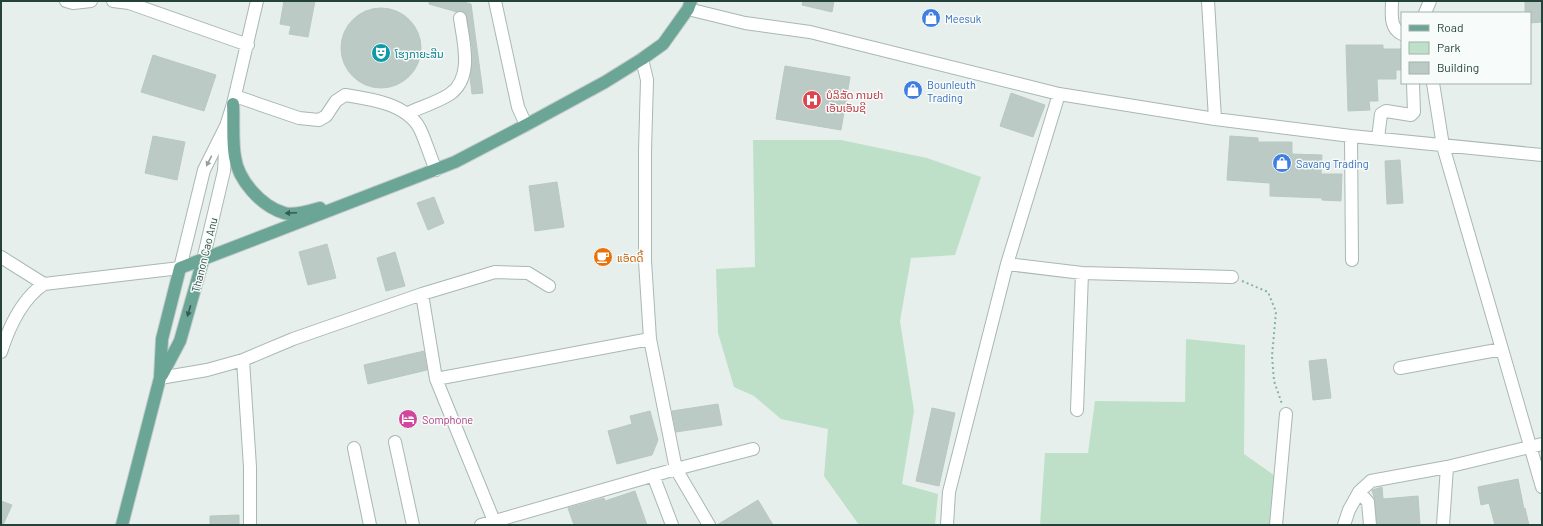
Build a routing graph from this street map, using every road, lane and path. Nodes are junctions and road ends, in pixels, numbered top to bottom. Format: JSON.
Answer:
{"nodes":[{"id":1,"x":66,"y":1,"type":"edge"},
{"id":2,"x":91,"y":1,"type":"edge"},
{"id":3,"x":113,"y":1,"type":"edge"},
{"id":4,"x":257,"y":1,"type":"edge"},
{"id":5,"x":495,"y":1,"type":"edge"},
{"id":6,"x":1208,"y":1,"type":"edge"},
{"id":7,"x":1392,"y":1,"type":"edge"},
{"id":8,"x":1430,"y":1,"type":"edge"},
{"id":9,"x":689,"y":5,"type":"edge"},
{"id":10,"x":1425,"y":12,"type":"edge"},
{"id":11,"x":460,"y":18,"type":"dead end"},
{"id":12,"x":1401,"y":34,"type":"edge"},
{"id":13,"x":248,"y":46,"type":"junction"},
{"id":14,"x":642,"y":59,"type":"junction"},
{"id":15,"x":1413,"y":84,"type":"edge"},
{"id":16,"x":1432,"y":84,"type":"edge"},
{"id":17,"x":1059,"y":94,"type":"junction"},
{"id":18,"x":234,"y":100,"type":"junction"},
{"id":19,"x":408,"y":113,"type":"junction"},
{"id":20,"x":1215,"y":119,"type":"junction"},
{"id":21,"x":526,"y":125,"type":"junction"},
{"id":22,"x":226,"y":126,"type":"junction"},
{"id":23,"x":1351,"y":136,"type":"junction"},
{"id":24,"x":1378,"y":138,"type":"junction"},
{"id":25,"x":1443,"y":146,"type":"junction"},
{"id":26,"x":1542,"y":155,"type":"edge"},
{"id":27,"x":436,"y":170,"type":"junction"},
{"id":28,"x":357,"y":201,"type":"junction"},
{"id":29,"x":1,"y":257,"type":"edge"},
{"id":30,"x":203,"y":260,"type":"junction"},
{"id":31,"x":1352,"y":260,"type":"dead end"},
{"id":32,"x":1006,"y":264,"type":"junction"},
{"id":33,"x":180,"y":268,"type":"junction"},
{"id":34,"x":1082,"y":273,"type":"junction"},
{"id":35,"x":1232,"y":277,"type":"joint"},
{"id":36,"x":44,"y":284,"type":"junction"},
{"id":37,"x":549,"y":286,"type":"dead end"},
{"id":38,"x":422,"y":294,"type":"junction"},
{"id":39,"x":650,"y":339,"type":"junction"},
{"id":40,"x":1502,"y":349,"type":"junction"},
{"id":41,"x":1,"y":352,"type":"edge"},
{"id":42,"x":243,"y":360,"type":"junction"},
{"id":43,"x":1400,"y":368,"type":"dead end"},
{"id":44,"x":160,"y":378,"type":"junction"},
{"id":45,"x":436,"y":378,"type":"junction"},
{"id":46,"x":1076,"y":410,"type":"dead end"},
{"id":47,"x":1286,"y":414,"type":"joint"},
{"id":48,"x":395,"y":442,"type":"dead end"},
{"id":49,"x":1536,"y":445,"type":"edge"},
{"id":50,"x":354,"y":448,"type":"dead end"},
{"id":51,"x":753,"y":449,"type":"dead end"},
{"id":52,"x":1447,"y":467,"type":"junction"},
{"id":53,"x":676,"y":469,"type":"junction"},
{"id":54,"x":653,"y":475,"type":"junction"},
{"id":55,"x":1542,"y":487,"type":"edge"},
{"id":56,"x":1359,"y":492,"type":"junction"},
{"id":57,"x":494,"y":521,"type":"junction"},
{"id":58,"x":122,"y":525,"type":"edge"},
{"id":59,"x":250,"y":525,"type":"edge"},
{"id":60,"x":370,"y":525,"type":"edge"},
{"id":61,"x":413,"y":525,"type":"edge"},
{"id":62,"x":481,"y":525,"type":"edge"},
{"id":63,"x":672,"y":525,"type":"edge"},
{"id":64,"x":709,"y":525,"type":"edge"},
{"id":65,"x":947,"y":525,"type":"edge"},
{"id":66,"x":1276,"y":525,"type":"edge"},
{"id":67,"x":1344,"y":525,"type":"edge"},
{"id":68,"x":1370,"y":525,"type":"edge"},
{"id":69,"x":1443,"y":525,"type":"edge"}],
"edges":[{"from":1,"to":2,"type":"street"},
{"from":3,"to":13,"type":"street"},
{"from":4,"to":13,"type":"street","name":"Thanon Cao Anu"},
{"from":5,"to":21,"type":"street"},
{"from":6,"to":20,"type":"street"},
{"from":7,"to":12,"type":"street"},
{"from":8,"to":10,"type":"street"},
{"from":9,"to":14,"type":"main road"},
{"from":9,"to":17,"type":"street"},
{"from":11,"to":19,"type":"street"},
{"from":13,"to":18,"type":"street","name":"Thanon Cao Anu"},
{"from":14,"to":21,"type":"main road"},
{"from":14,"to":39,"type":"street"},
{"from":15,"to":24,"type":"street"},
{"from":16,"to":25,"type":"street"},
{"from":17,"to":20,"type":"street"},
{"from":17,"to":32,"type":"street"},
{"from":18,"to":19,"type":"street"},
{"from":18,"to":22,"type":"street","name":"Thanon Cao Anu"},
{"from":28,"to":18,"type":"main road","one_way":true},
{"from":19,"to":27,"type":"street"},
{"from":20,"to":23,"type":"street"},
{"from":21,"to":27,"type":"main road"},
{"from":22,"to":30,"type":"street","name":"Thanon Cao Anu"},
{"from":22,"to":33,"type":"street","name":"Thanon Cao Anu","one_way":true},
{"from":23,"to":24,"type":"street"},
{"from":23,"to":31,"type":"street"},
{"from":24,"to":25,"type":"street"},
{"from":25,"to":26,"type":"street"},
{"from":25,"to":40,"type":"street"},
{"from":27,"to":28,"type":"main road"},
{"from":28,"to":30,"type":"main road"},
{"from":29,"to":36,"type":"street"},
{"from":30,"to":33,"type":"main road"},
{"from":30,"to":44,"type":"main road","name":"Thanon Cao Anu","one_way":true},
{"from":32,"to":34,"type":"street"},
{"from":32,"to":65,"type":"street"},
{"from":33,"to":36,"type":"street"},
{"from":33,"to":44,"type":"main road","name":"Thanon Cao Anu"},
{"from":34,"to":35,"type":"street"},
{"from":34,"to":46,"type":"street"},
{"from":35,"to":47,"type":"path"},
{"from":36,"to":41,"type":"street"},
{"from":37,"to":38,"type":"street"},
{"from":38,"to":42,"type":"street"},
{"from":38,"to":45,"type":"street"},
{"from":39,"to":45,"type":"street"},
{"from":39,"to":53,"type":"street"},
{"from":40,"to":43,"type":"street"},
{"from":40,"to":49,"type":"street"},
{"from":42,"to":44,"type":"street"},
{"from":42,"to":59,"type":"street"},
{"from":44,"to":58,"type":"main road","name":"Thanon Cao Anu"},
{"from":45,"to":57,"type":"street"},
{"from":47,"to":66,"type":"street"},
{"from":48,"to":61,"type":"street"},
{"from":49,"to":52,"type":"street"},
{"from":49,"to":55,"type":"street"},
{"from":50,"to":60,"type":"street"},
{"from":51,"to":53,"type":"street"},
{"from":52,"to":56,"type":"street"},
{"from":52,"to":69,"type":"street"},
{"from":53,"to":54,"type":"street"},
{"from":53,"to":64,"type":"street"},
{"from":54,"to":57,"type":"street"},
{"from":54,"to":63,"type":"street"},
{"from":56,"to":67,"type":"street"},
{"from":56,"to":68,"type":"street"},
{"from":57,"to":62,"type":"street"}]}
